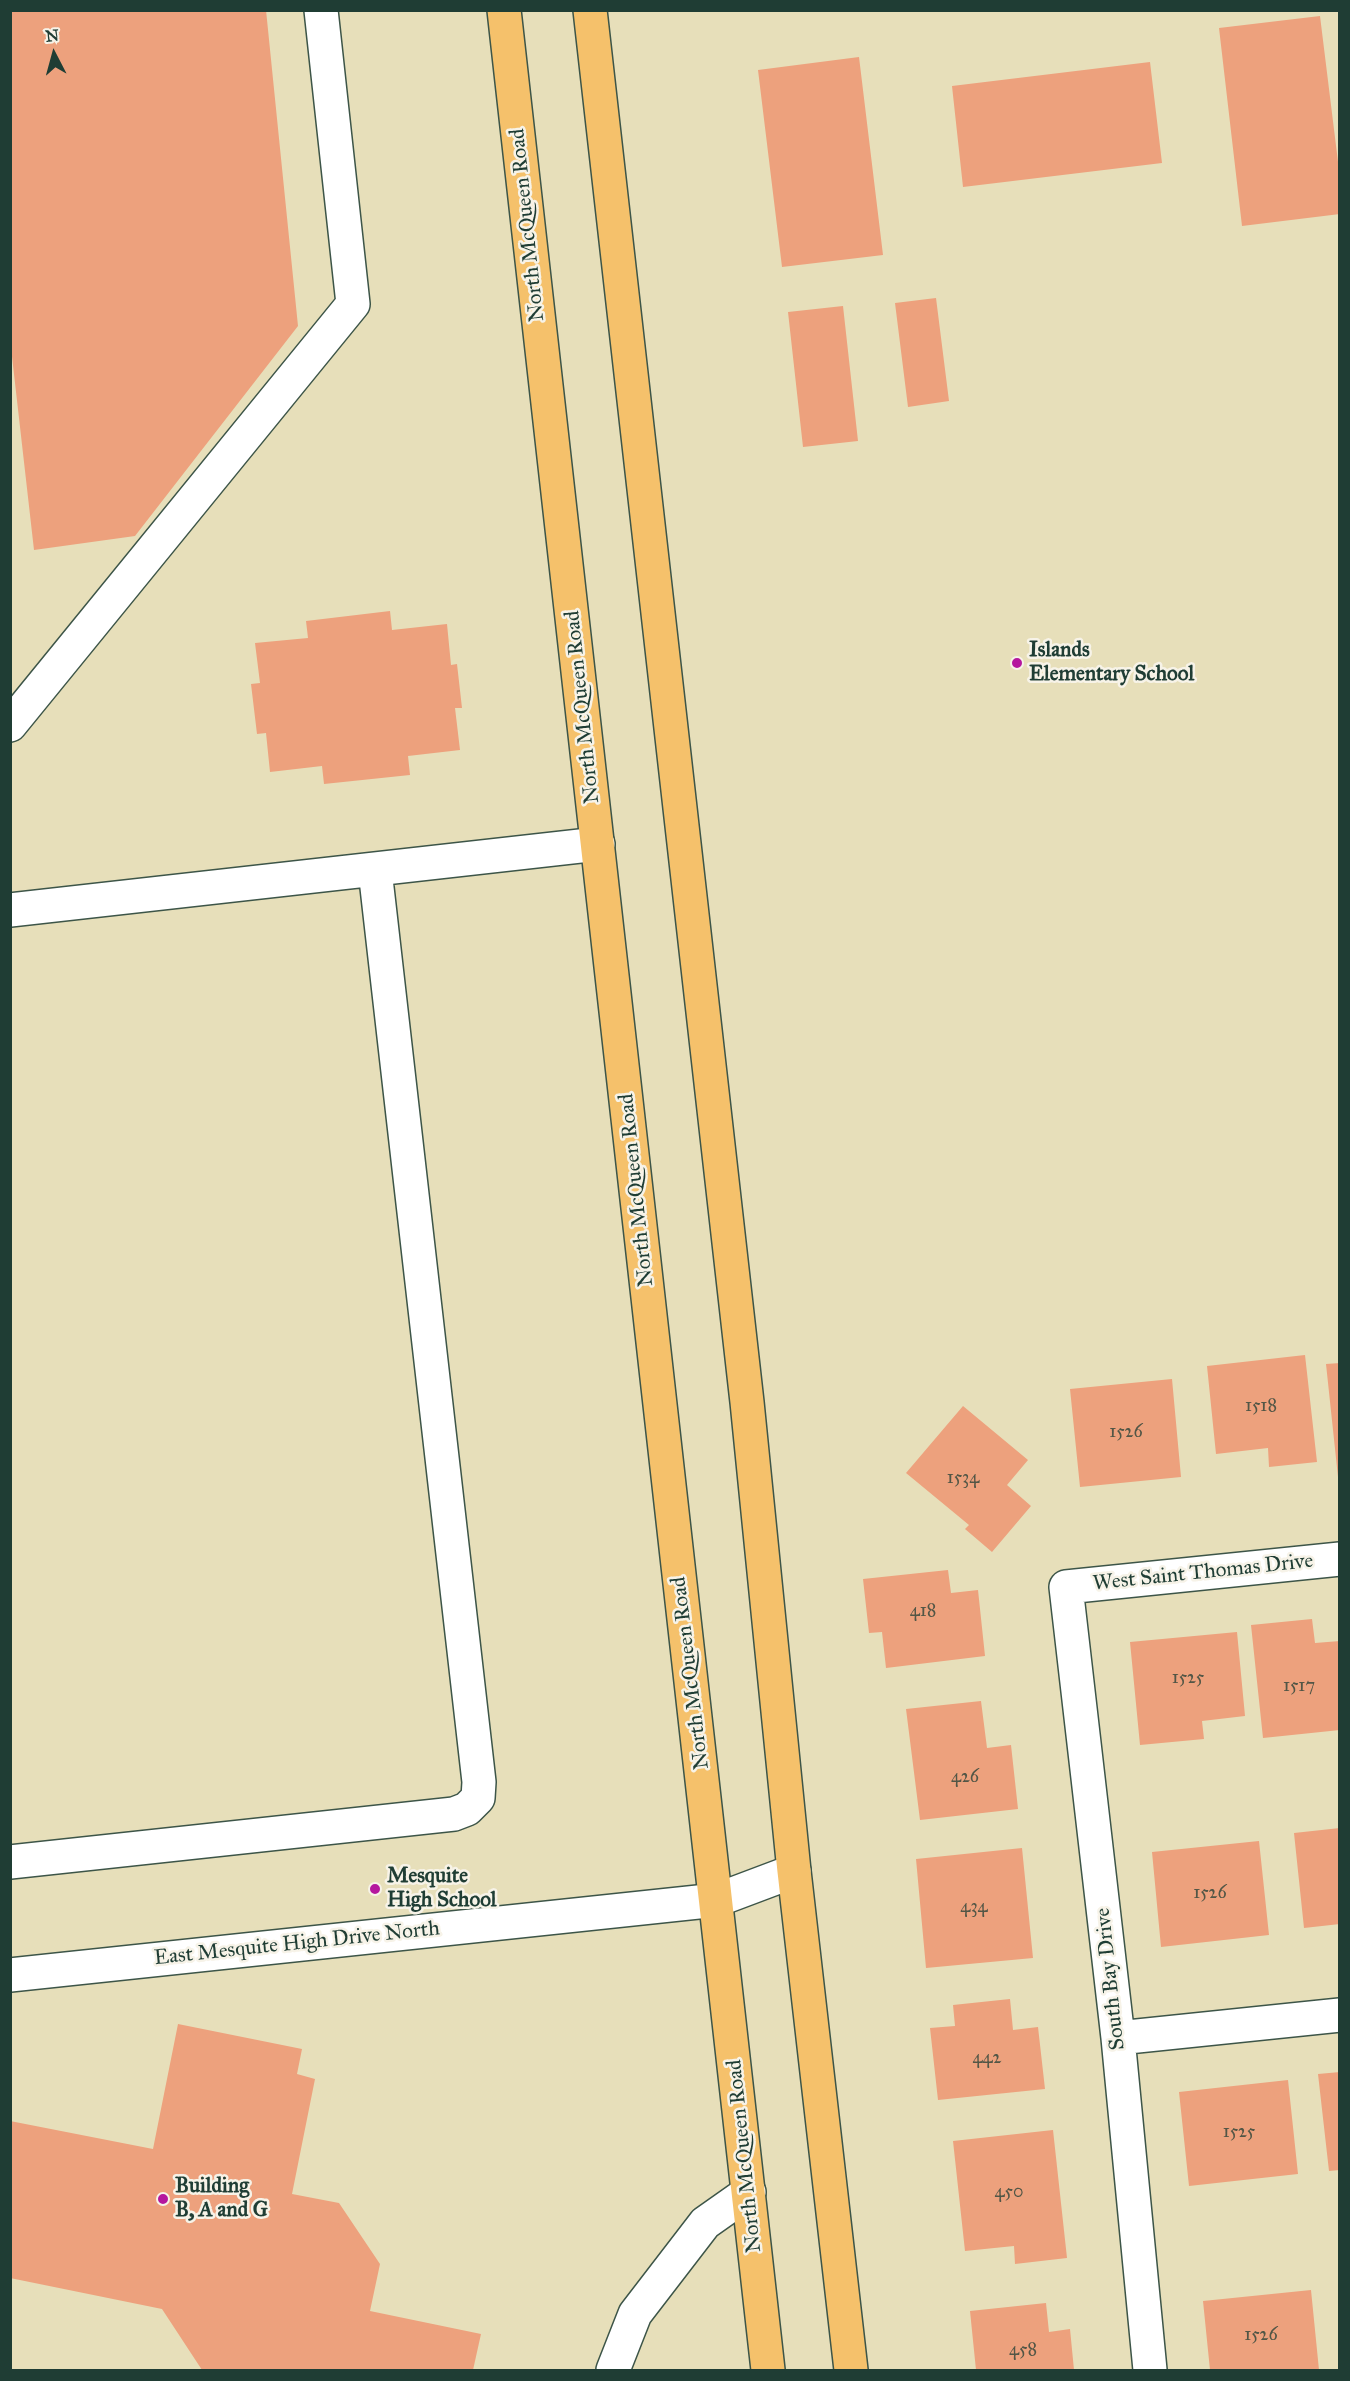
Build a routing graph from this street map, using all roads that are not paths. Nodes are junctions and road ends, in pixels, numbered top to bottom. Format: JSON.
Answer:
{"nodes":[{"id":1,"x":321,"y":10,"type":"edge"},
{"id":2,"x":504,"y":10,"type":"edge"},
{"id":3,"x":590,"y":10,"type":"edge"},
{"id":4,"x":10,"y":725,"type":"edge"},
{"id":5,"x":598,"y":844,"type":"junction"},
{"id":6,"x":375,"y":870,"type":"junction"},
{"id":7,"x":10,"y":910,"type":"edge"},
{"id":8,"x":1340,"y":1559,"type":"edge"},
{"id":9,"x":1066,"y":1587,"type":"joint"},
{"id":10,"x":10,"y":1862,"type":"edge"},
{"id":11,"x":794,"y":1871,"type":"junction"},
{"id":12,"x":717,"y":1900,"type":"junction"},
{"id":13,"x":10,"y":1975,"type":"edge"},
{"id":14,"x":1340,"y":2015,"type":"edge"},
{"id":15,"x":1118,"y":2038,"type":"junction"},
{"id":16,"x":749,"y":2192,"type":"junction"},
{"id":17,"x":613,"y":2370,"type":"edge"},
{"id":18,"x":768,"y":2370,"type":"edge"},
{"id":19,"x":851,"y":2370,"type":"edge"},
{"id":20,"x":1150,"y":2370,"type":"edge"}],
"edges":[{"from":1,"to":4,"type":"street"},
{"from":2,"to":5,"type":"main road","name":"North McQueen Road"},
{"from":3,"to":11,"type":"main road"},
{"from":5,"to":6,"type":"street"},
{"from":5,"to":12,"type":"main road","name":"North McQueen Road"},
{"from":6,"to":7,"type":"street"},
{"from":6,"to":10,"type":"street"},
{"from":8,"to":9,"type":"street","name":"West Saint Thomas Drive"},
{"from":9,"to":15,"type":"street","name":"South Bay Drive"},
{"from":11,"to":12,"type":"street","name":"East Mesquite High Drive North"},
{"from":11,"to":19,"type":"main road"},
{"from":12,"to":13,"type":"street","name":"East Mesquite High Drive North"},
{"from":12,"to":16,"type":"main road","name":"North McQueen Road"},
{"from":14,"to":15,"type":"street"},
{"from":15,"to":20,"type":"street","name":"South Bay Drive"},
{"from":16,"to":17,"type":"street"},
{"from":16,"to":18,"type":"main road","name":"North McQueen Road"}]}
